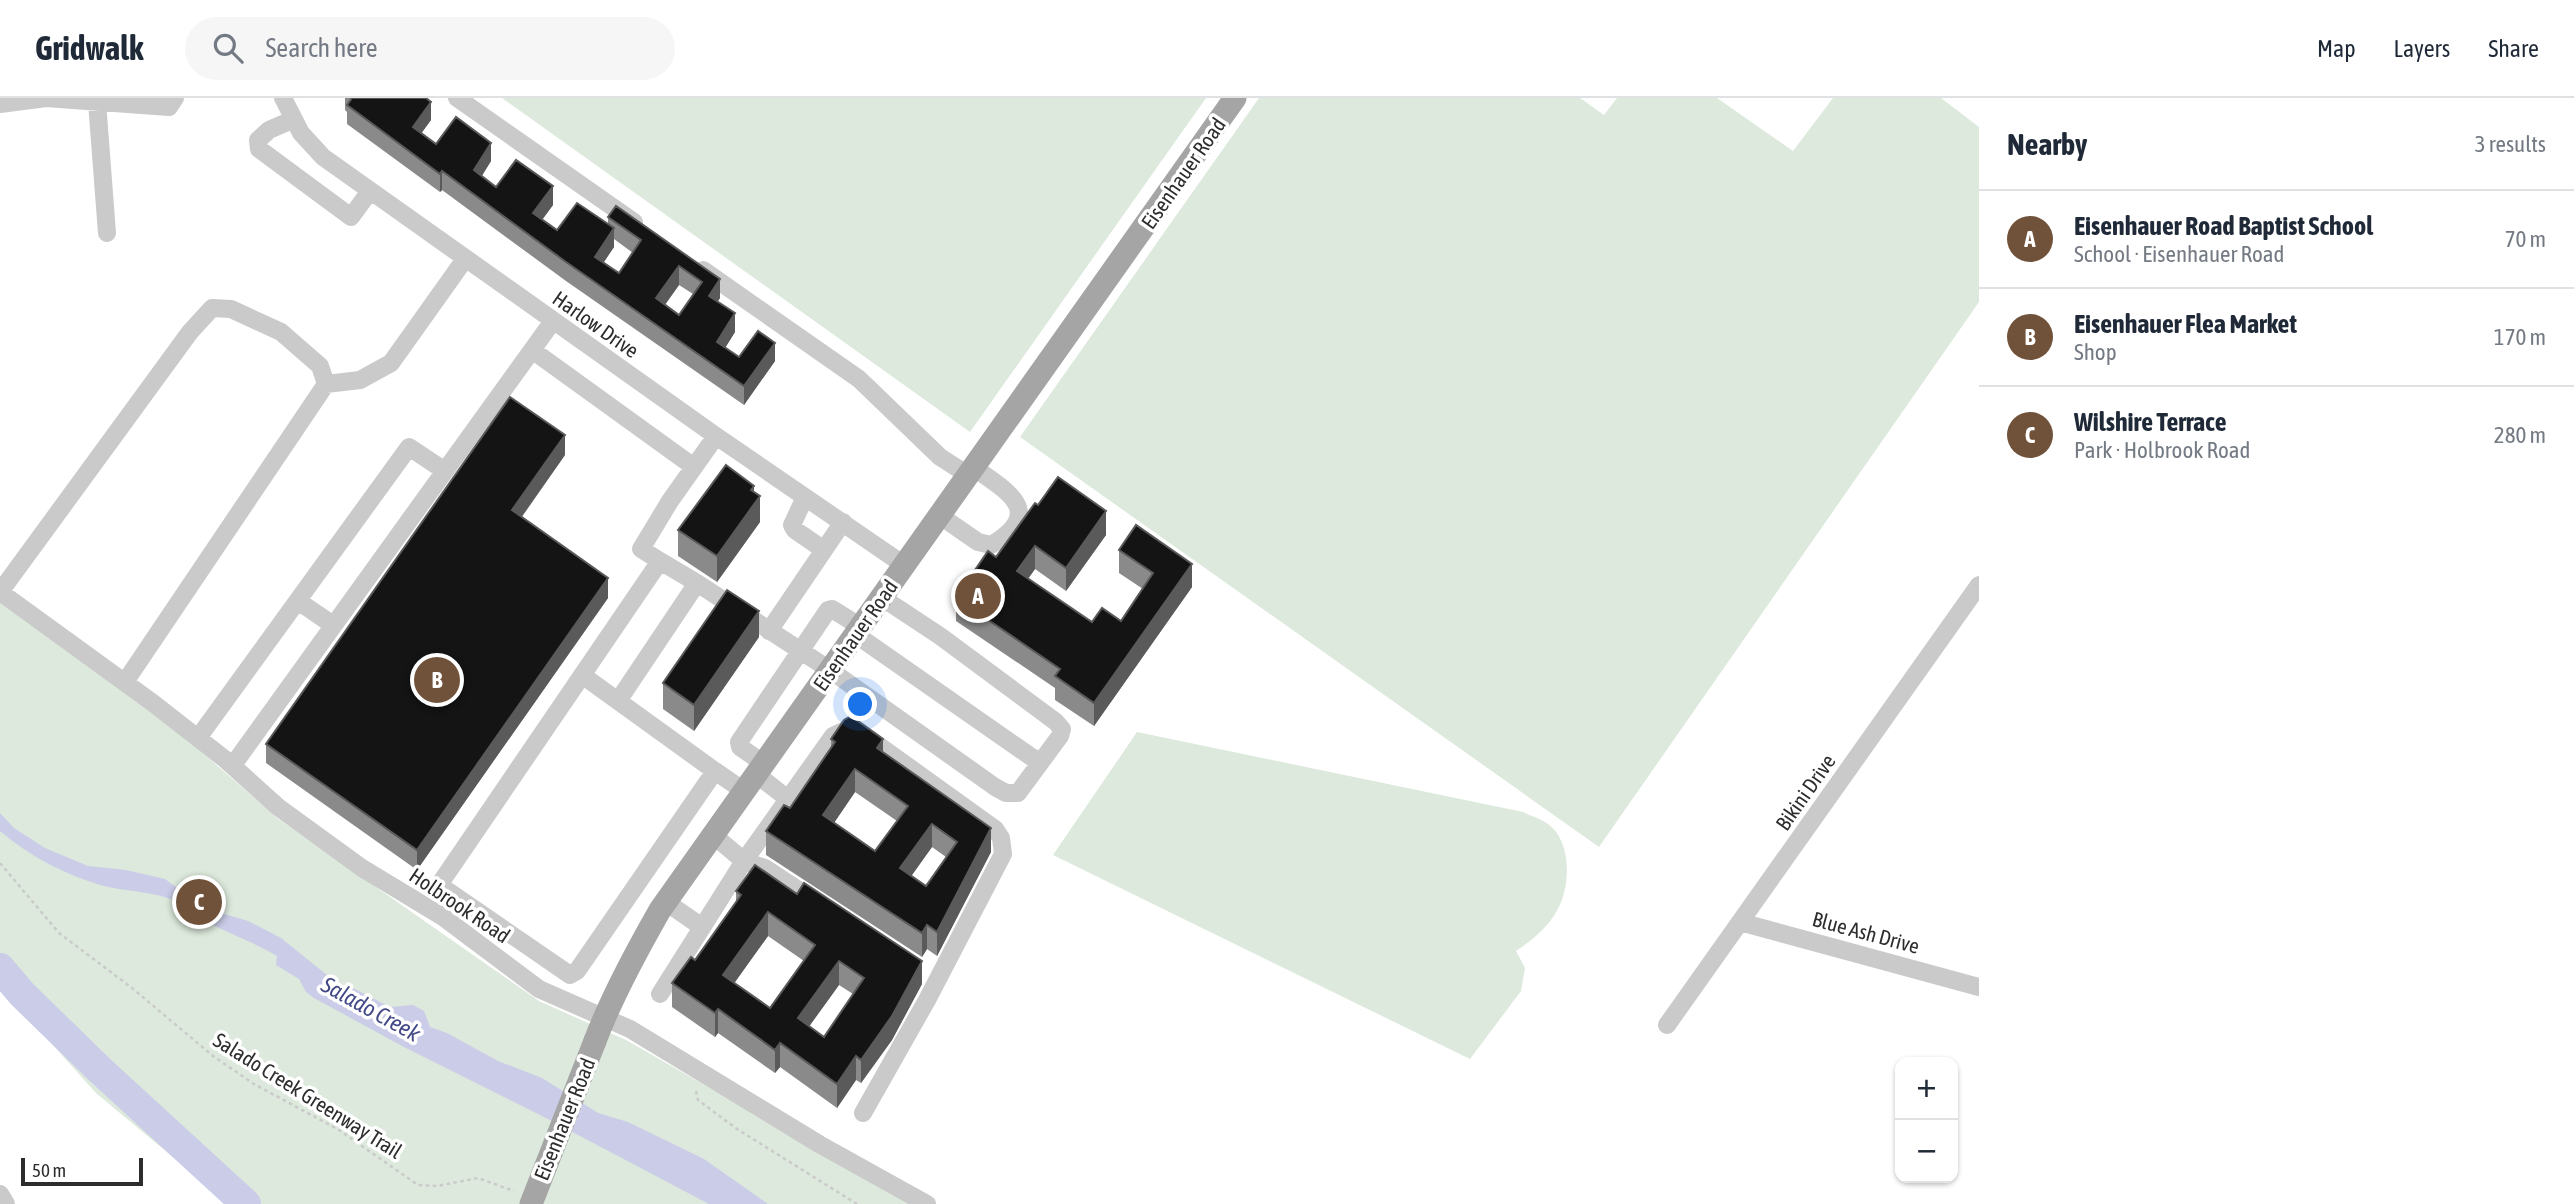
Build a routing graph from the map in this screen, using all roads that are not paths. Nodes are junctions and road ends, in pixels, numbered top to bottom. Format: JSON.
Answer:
{"nodes":[{"id":1,"x":175,"y":98,"type":"edge"},
{"id":2,"x":283,"y":98,"type":"edge"},
{"id":3,"x":457,"y":98,"type":"edge"},
{"id":4,"x":1236,"y":98,"type":"edge"},
{"id":5,"x":97,"y":102,"type":"junction"},
{"id":6,"x":0,"y":104,"type":"edge"},
{"id":7,"x":292,"y":120,"type":"junction"},
{"id":8,"x":370,"y":191,"type":"junction"},
{"id":9,"x":645,"y":230,"type":"edge"},
{"id":10,"x":107,"y":233,"type":"dead end"},
{"id":11,"x":465,"y":259,"type":"junction"},
{"id":12,"x":690,"y":261,"type":"edge"},
{"id":13,"x":553,"y":321,"type":"junction"},
{"id":14,"x":532,"y":350,"type":"junction"},
{"id":15,"x":326,"y":384,"type":"junction"},
{"id":16,"x":716,"y":436,"type":"junction"},
{"id":17,"x":694,"y":467,"type":"junction"},
{"id":18,"x":445,"y":471,"type":"junction"},
{"id":19,"x":971,"y":471,"type":"junction"},
{"id":20,"x":805,"y":497,"type":"junction"},
{"id":21,"x":939,"y":515,"type":"junction"},
{"id":22,"x":843,"y":522,"type":"junction"},
{"id":23,"x":824,"y":550,"type":"junction"},
{"id":24,"x":660,"y":561,"type":"junction"},
{"id":25,"x":904,"y":565,"type":"junction"},
{"id":26,"x":696,"y":583,"type":"junction"},
{"id":27,"x":1979,"y":585,"type":"edge"},
{"id":28,"x":0,"y":592,"type":"edge"},
{"id":29,"x":881,"y":597,"type":"junction"},
{"id":30,"x":298,"y":601,"type":"junction"},
{"id":31,"x":333,"y":625,"type":"junction"},
{"id":32,"x":858,"y":630,"type":"junction"},
{"id":33,"x":769,"y":631,"type":"junction"},
{"id":34,"x":799,"y":651,"type":"junction"},
{"id":35,"x":830,"y":670,"type":"junction"},
{"id":36,"x":582,"y":676,"type":"junction"},
{"id":37,"x":125,"y":682,"type":"junction"},
{"id":38,"x":618,"y":701,"type":"junction"},
{"id":39,"x":198,"y":738,"type":"junction"},
{"id":40,"x":1040,"y":763,"type":"junction"},
{"id":41,"x":233,"y":765,"type":"junction"},
{"id":42,"x":715,"y":771,"type":"junction"},
{"id":43,"x":754,"y":776,"type":"junction"},
{"id":44,"x":788,"y":799,"type":"junction"},
{"id":45,"x":713,"y":835,"type":"junction"},
{"id":46,"x":744,"y":861,"type":"junction"},
{"id":47,"x":439,"y":885,"type":"junction"},
{"id":48,"x":666,"y":902,"type":"junction"},
{"id":49,"x":424,"y":905,"type":"junction"},
{"id":50,"x":472,"y":909,"type":"junction"},
{"id":51,"x":834,"y":913,"type":"edge"},
{"id":52,"x":1740,"y":922,"type":"junction"},
{"id":53,"x":702,"y":927,"type":"junction"},
{"id":54,"x":458,"y":928,"type":"junction"},
{"id":55,"x":1979,"y":987,"type":"edge"},
{"id":56,"x":660,"y":994,"type":"dead end"},
{"id":57,"x":604,"y":1018,"type":"junction"},
{"id":58,"x":1667,"y":1025,"type":"dead end"},
{"id":59,"x":863,"y":1113,"type":"dead end"},
{"id":60,"x":0,"y":1194,"type":"edge"},
{"id":61,"x":527,"y":1201,"type":"edge"},
{"id":62,"x":6,"y":1204,"type":"edge"},
{"id":63,"x":927,"y":1204,"type":"edge"}],
"edges":[{"from":1,"to":5,"type":"street"},
{"from":2,"to":7,"type":"street","name":"Harlow Drive"},
{"from":3,"to":9,"type":"street"},
{"from":4,"to":19,"type":"main road","name":"Eisenhauer Road"},
{"from":5,"to":6,"type":"street"},
{"from":5,"to":10,"type":"street"},
{"from":7,"to":8,"type":"street","name":"Harlow Drive"},
{"from":7,"to":8,"type":"street"},
{"from":8,"to":11,"type":"street","name":"Harlow Drive"},
{"from":11,"to":13,"type":"street","name":"Harlow Drive"},
{"from":11,"to":15,"type":"street"},
{"from":12,"to":19,"type":"street"},
{"from":13,"to":14,"type":"street"},
{"from":13,"to":16,"type":"street","name":"Harlow Drive"},
{"from":14,"to":17,"type":"street"},
{"from":14,"to":18,"type":"street"},
{"from":15,"to":28,"type":"street"},
{"from":15,"to":37,"type":"street"},
{"from":16,"to":17,"type":"street"},
{"from":16,"to":20,"type":"street","name":"Harlow Drive"},
{"from":17,"to":24,"type":"street"},
{"from":18,"to":30,"type":"street"},
{"from":18,"to":31,"type":"street"},
{"from":19,"to":21,"type":"main road","name":"Eisenhauer Road"},
{"from":19,"to":21,"type":"street"},
{"from":20,"to":22,"type":"street","name":"Harlow Drive"},
{"from":20,"to":23,"type":"street"},
{"from":21,"to":25,"type":"main road","name":"Eisenhauer Road"},
{"from":22,"to":23,"type":"street"},
{"from":22,"to":25,"type":"street","name":"Harlow Drive"},
{"from":23,"to":33,"type":"street"},
{"from":24,"to":26,"type":"street"},
{"from":24,"to":36,"type":"street"},
{"from":25,"to":29,"type":"main road","name":"Eisenhauer Road"},
{"from":26,"to":33,"type":"street"},
{"from":26,"to":38,"type":"street"},
{"from":27,"to":52,"type":"street","name":"Bikini Drive"},
{"from":28,"to":37,"type":"street","name":"Holbrook Road"},
{"from":29,"to":32,"type":"main road","name":"Eisenhauer Road"},
{"from":29,"to":40,"type":"street"},
{"from":30,"to":31,"type":"street"},
{"from":30,"to":39,"type":"street"},
{"from":31,"to":41,"type":"street"},
{"from":32,"to":34,"type":"street"},
{"from":32,"to":35,"type":"main road","name":"Eisenhauer Road"},
{"from":32,"to":40,"type":"street"},
{"from":33,"to":34,"type":"street"},
{"from":34,"to":35,"type":"street"},
{"from":34,"to":43,"type":"street"},
{"from":35,"to":40,"type":"street"},
{"from":35,"to":43,"type":"main road","name":"Eisenhauer Road"},
{"from":36,"to":38,"type":"street"},
{"from":36,"to":47,"type":"street"},
{"from":37,"to":39,"type":"street","name":"Holbrook Road"},
{"from":38,"to":42,"type":"street"},
{"from":39,"to":41,"type":"street","name":"Holbrook Road"},
{"from":41,"to":49,"type":"street","name":"Holbrook Road"},
{"from":42,"to":43,"type":"street"},
{"from":42,"to":50,"type":"street"},
{"from":43,"to":44,"type":"street"},
{"from":43,"to":45,"type":"main road","name":"Eisenhauer Road"},
{"from":44,"to":46,"type":"street"},
{"from":44,"to":59,"type":"street"},
{"from":45,"to":46,"type":"street"},
{"from":45,"to":48,"type":"main road","name":"Eisenhauer Road"},
{"from":46,"to":51,"type":"street"},
{"from":46,"to":53,"type":"street"},
{"from":47,"to":49,"type":"street"},
{"from":47,"to":50,"type":"street"},
{"from":48,"to":53,"type":"street"},
{"from":48,"to":57,"type":"main road","name":"Eisenhauer Road"},
{"from":49,"to":54,"type":"street","name":"Holbrook Road"},
{"from":50,"to":54,"type":"street"},
{"from":52,"to":55,"type":"street","name":"Blue Ash Drive"},
{"from":52,"to":58,"type":"street","name":"Bikini Drive"},
{"from":53,"to":56,"type":"street"},
{"from":54,"to":57,"type":"street","name":"Holbrook Road"},
{"from":57,"to":61,"type":"main road","name":"Eisenhauer Road","bridge":true},
{"from":57,"to":63,"type":"street","name":"Holbrook Road"},
{"from":60,"to":62,"type":"street"}]}
